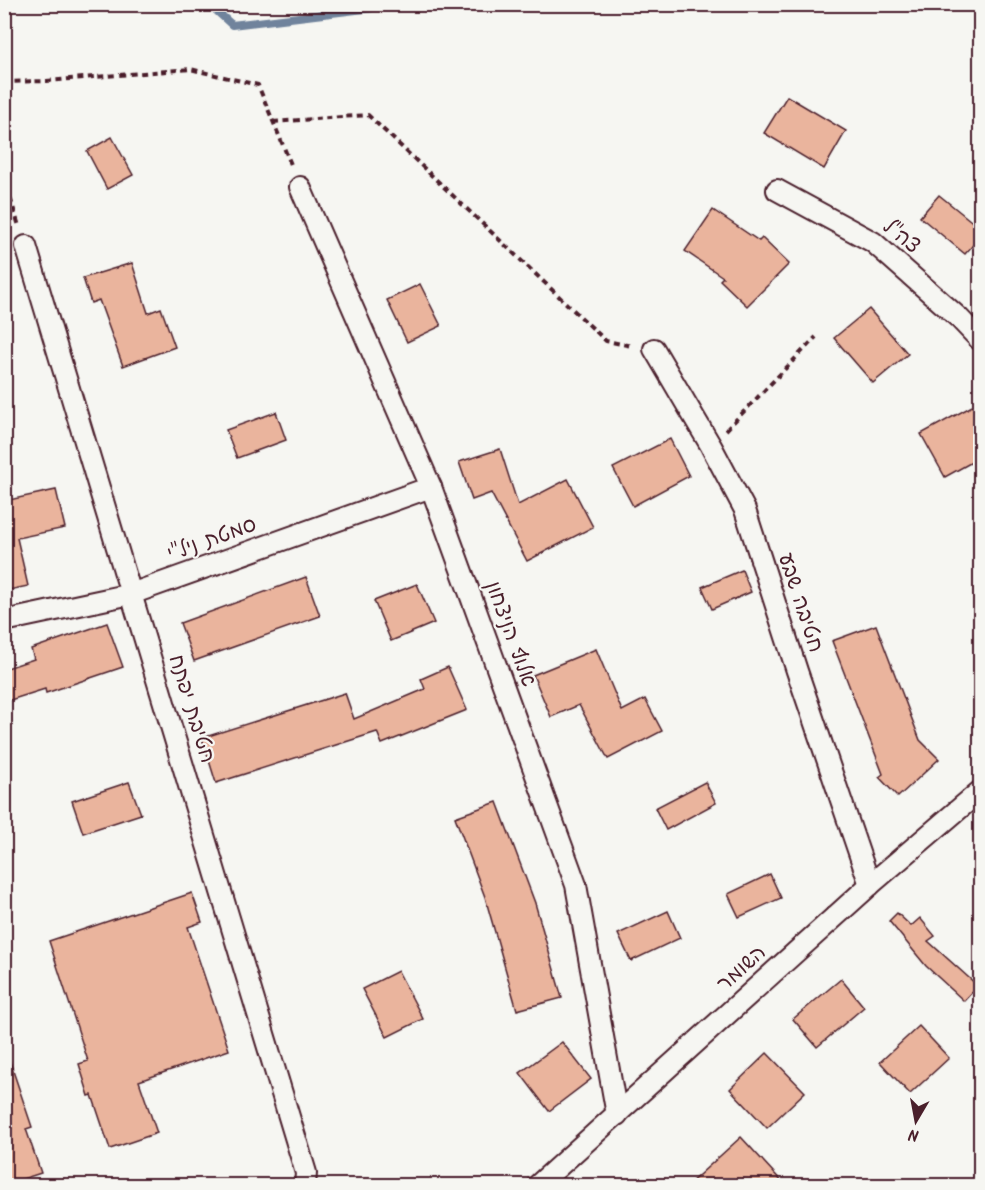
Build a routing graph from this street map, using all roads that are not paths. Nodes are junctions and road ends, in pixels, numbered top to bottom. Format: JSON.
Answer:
{"nodes":[{"id":1,"x":300,"y":188,"type":"road end"},
{"id":2,"x":777,"y":190,"type":"dead end"},
{"id":3,"x":26,"y":246,"type":"road end"},
{"id":4,"x":981,"y":340,"type":"edge"},
{"id":5,"x":654,"y":349,"type":"road end"},
{"id":6,"x":431,"y":487,"type":"junction"},
{"id":7,"x":131,"y":594,"type":"junction"},
{"id":8,"x":4,"y":621,"type":"edge"},
{"id":9,"x":981,"y":791,"type":"edge"},
{"id":10,"x":870,"y":885,"type":"junction"},
{"id":11,"x":617,"y":1115,"type":"junction"},
{"id":12,"x":306,"y":1185,"type":"edge"},
{"id":13,"x":537,"y":1185,"type":"edge"}],
"edges":[{"from":1,"to":6,"type":"street","name":"אלוף הניצחון"},
{"from":2,"to":4,"type":"street","name":"צה\"ל"},
{"from":3,"to":7,"type":"street","name":"חטיבת יפתח"},
{"from":5,"to":10,"type":"street","name":"חטיבה שבע"},
{"from":6,"to":7,"type":"street","name":"סמטת ניל\"י"},
{"from":6,"to":11,"type":"street","name":"אלוף הניצחון"},
{"from":7,"to":8,"type":"street","name":"סמטת ניל\"י"},
{"from":7,"to":12,"type":"street","name":"חטיבת יפתח"},
{"from":9,"to":10,"type":"street","name":"השומר"},
{"from":10,"to":11,"type":"street","name":"השומר"},
{"from":11,"to":13,"type":"street","name":"השומר"}]}
